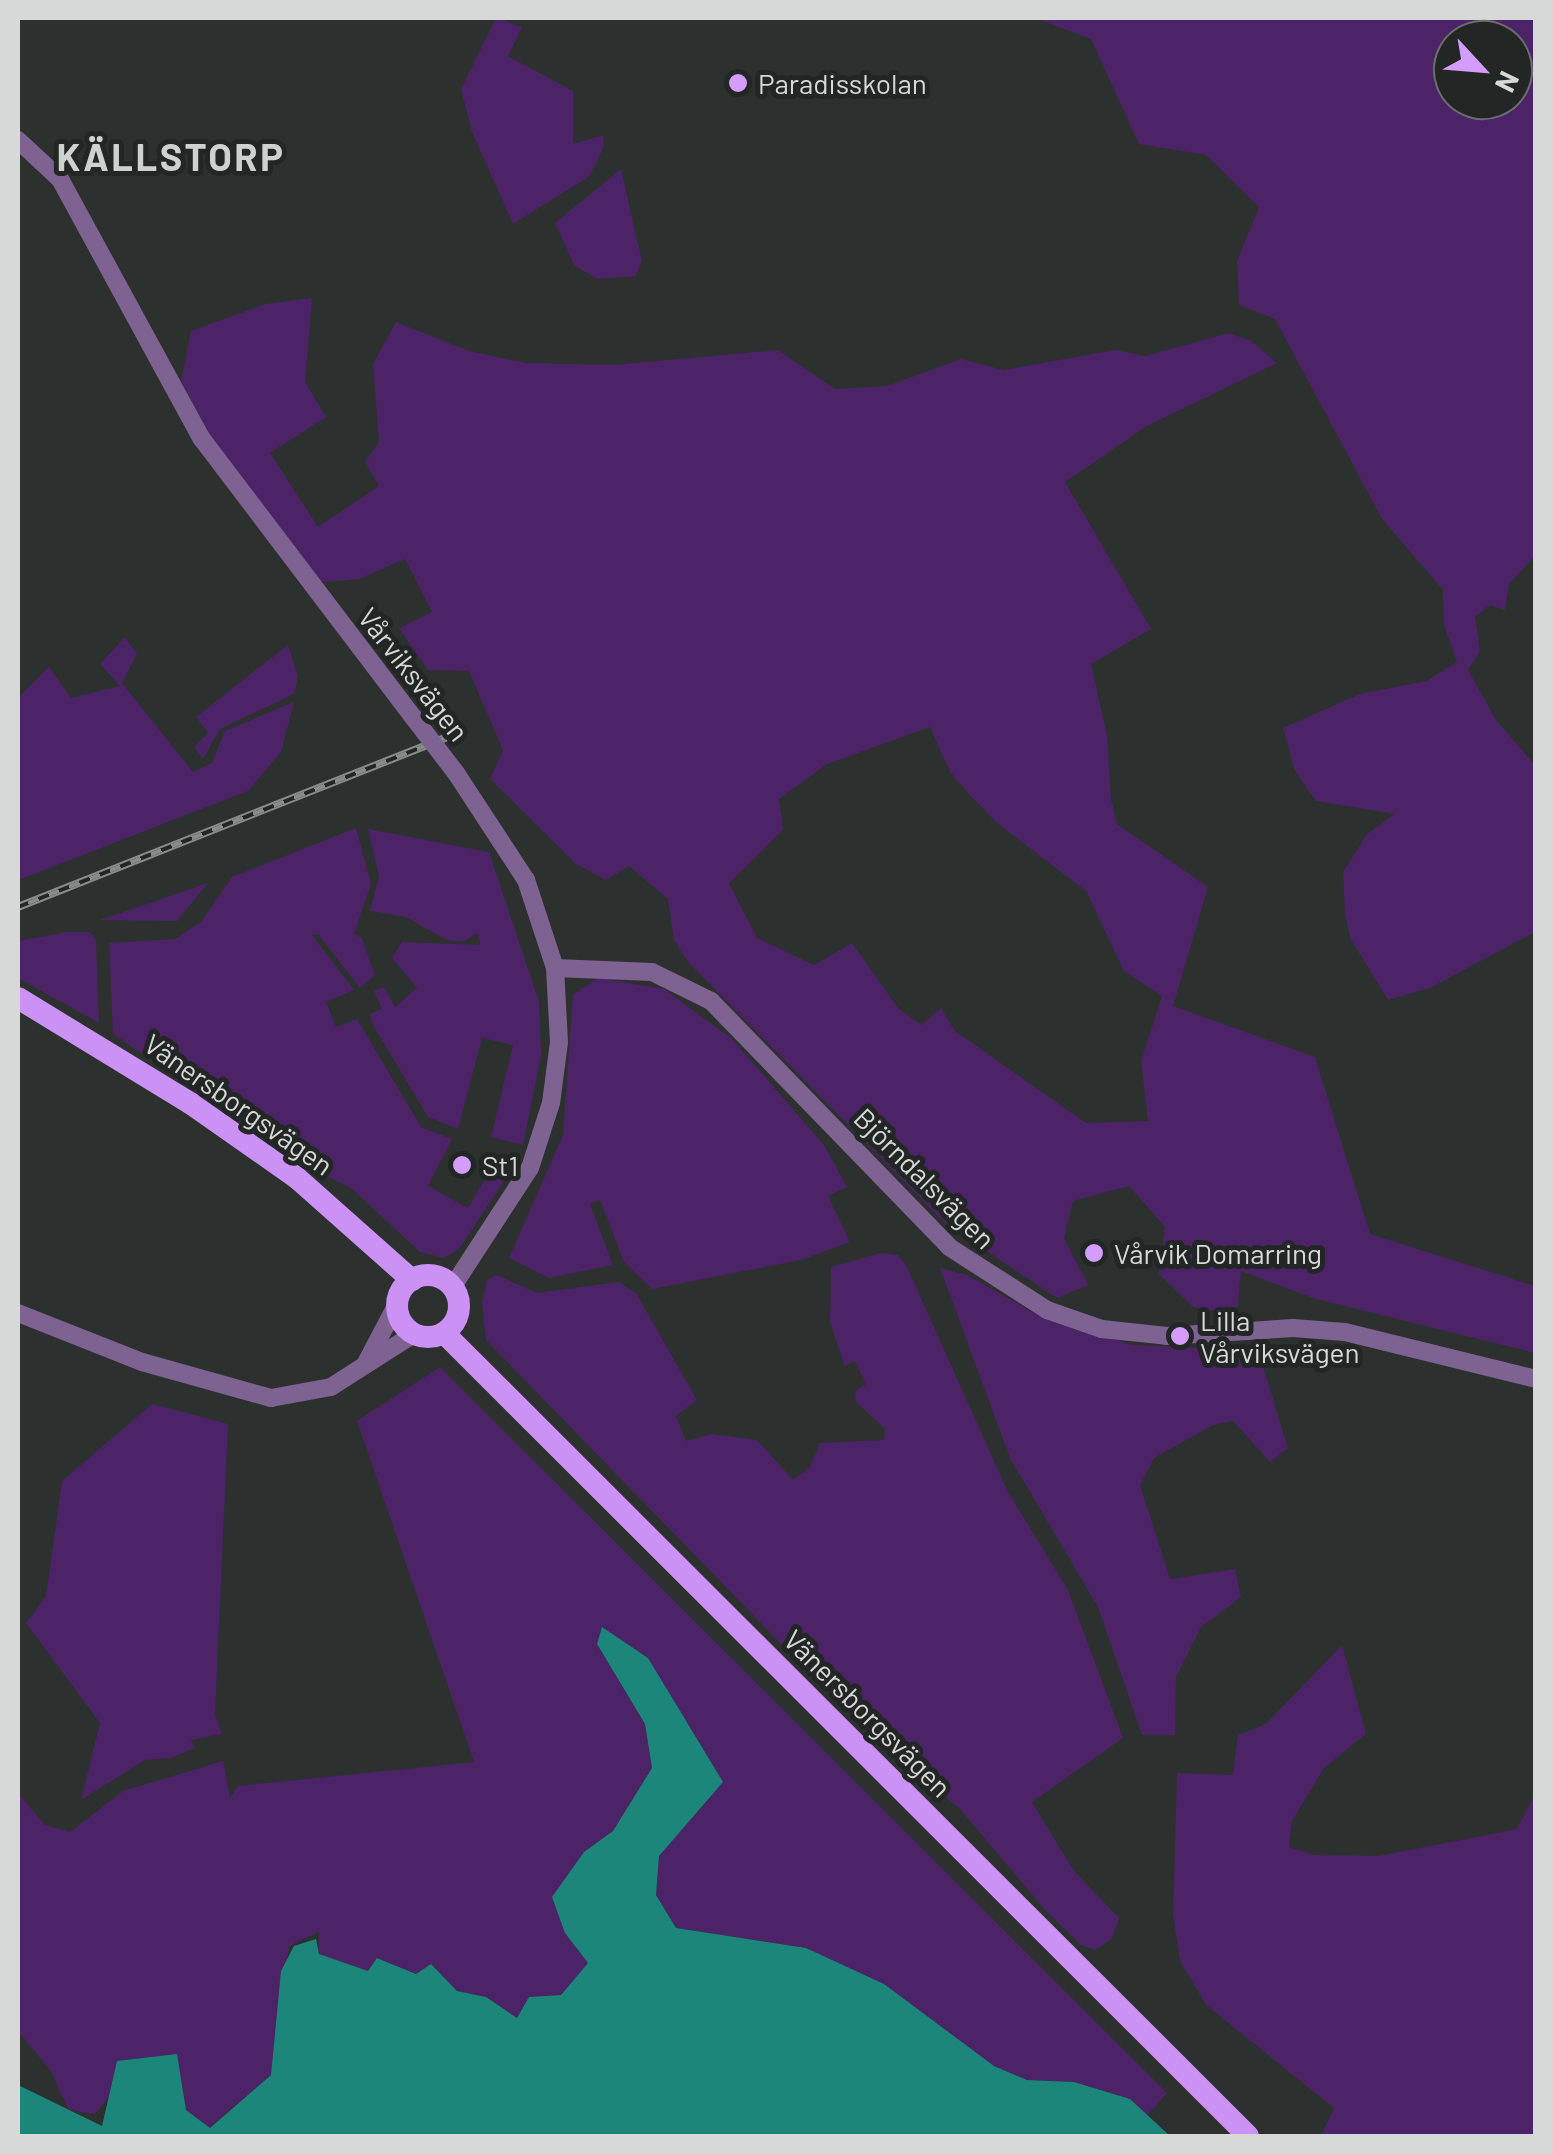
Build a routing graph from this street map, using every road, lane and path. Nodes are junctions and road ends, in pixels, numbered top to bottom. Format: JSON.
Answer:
{"nodes":[{"id":1,"x":18,"y":140,"type":"edge"},
{"id":2,"x":555,"y":968,"type":"junction"},
{"id":3,"x":18,"y":998,"type":"edge"},
{"id":4,"x":412,"y":1280,"type":"junction"},
{"id":5,"x":453,"y":1286,"type":"junction"},
{"id":6,"x":397,"y":1304,"type":"junction"},
{"id":7,"x":18,"y":1314,"type":"edge"},
{"id":8,"x":444,"y":1333,"type":"junction"},
{"id":9,"x":414,"y":1334,"type":"junction"},
{"id":10,"x":366,"y":1363,"type":"junction"},
{"id":11,"x":1536,"y":1379,"type":"edge"},
{"id":12,"x":1248,"y":2136,"type":"edge"}],
"edges":[{"from":1,"to":2,"type":"street","name":"Vårviksvägen","bridge":true},
{"from":2,"to":5,"type":"street","name":"Vårviksvägen"},
{"from":2,"to":11,"type":"street","name":"Björndalsvägen"},
{"from":3,"to":4,"type":"main road","name":"Vänersborgsvägen"},
{"from":4,"to":5,"type":"main road"},
{"from":4,"to":6,"type":"main road"},
{"from":5,"to":8,"type":"main road"},
{"from":6,"to":9,"type":"main road"},
{"from":6,"to":10,"type":"street"},
{"from":7,"to":10,"type":"street"},
{"from":8,"to":9,"type":"main road"},
{"from":8,"to":12,"type":"main road","name":"Vänersborgsvägen"},
{"from":9,"to":10,"type":"street"}]}
